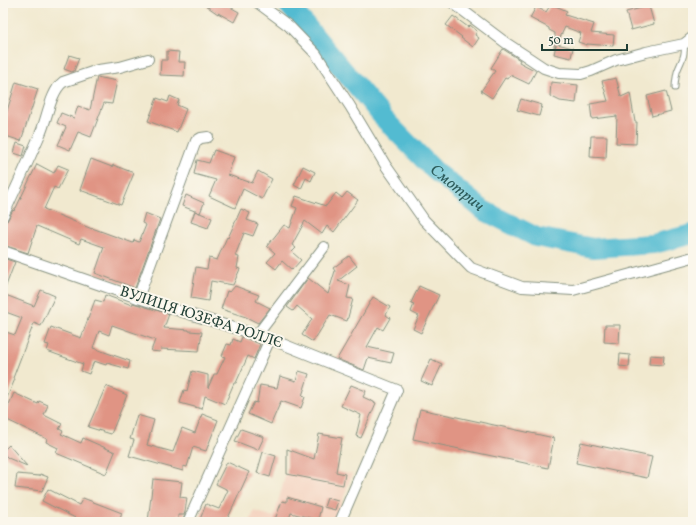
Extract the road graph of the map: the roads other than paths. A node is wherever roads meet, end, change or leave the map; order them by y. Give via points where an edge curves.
1 (258, 3) edge
2 (453, 3) edge
3 (693, 37) edge
4 (684, 44) junction
5 (148, 59) dead end
6 (675, 88) dead end
7 (208, 138) dead end
8 (3, 216) edge
9 (324, 247) dead end
10 (3, 251) edge
11 (693, 257) edge
12 (138, 298) junction
13 (257, 335) junction
14 (270, 338) junction
15 (188, 522) edge
16 (340, 522) edge

1 - 11 street via 289,26 316,54 386,166 424,220 471,268 522,287 573,290
2 - 4 street via 506,43 544,68 559,73 581,74 616,60
3 - 4 street
4 - 6 lane via 684,58 677,71
5 - 8 street via 98,70 60,85
7 - 12 street via 196,141
9 - 13 street
10 - 12 street, ВУЛИЦЯ ЮЗЕФА РОЛЛЄ
12 - 13 street, ВУЛИЦЯ ЮЗЕФА РОЛЛЄ
13 - 14 street, ВУЛИЦЯ ЮЗЕФА РОЛЛЄ
14 - 15 street
14 - 16 street, ВУЛИЦЯ ЮЗЕФА РОЛЛЄ via 397,390

